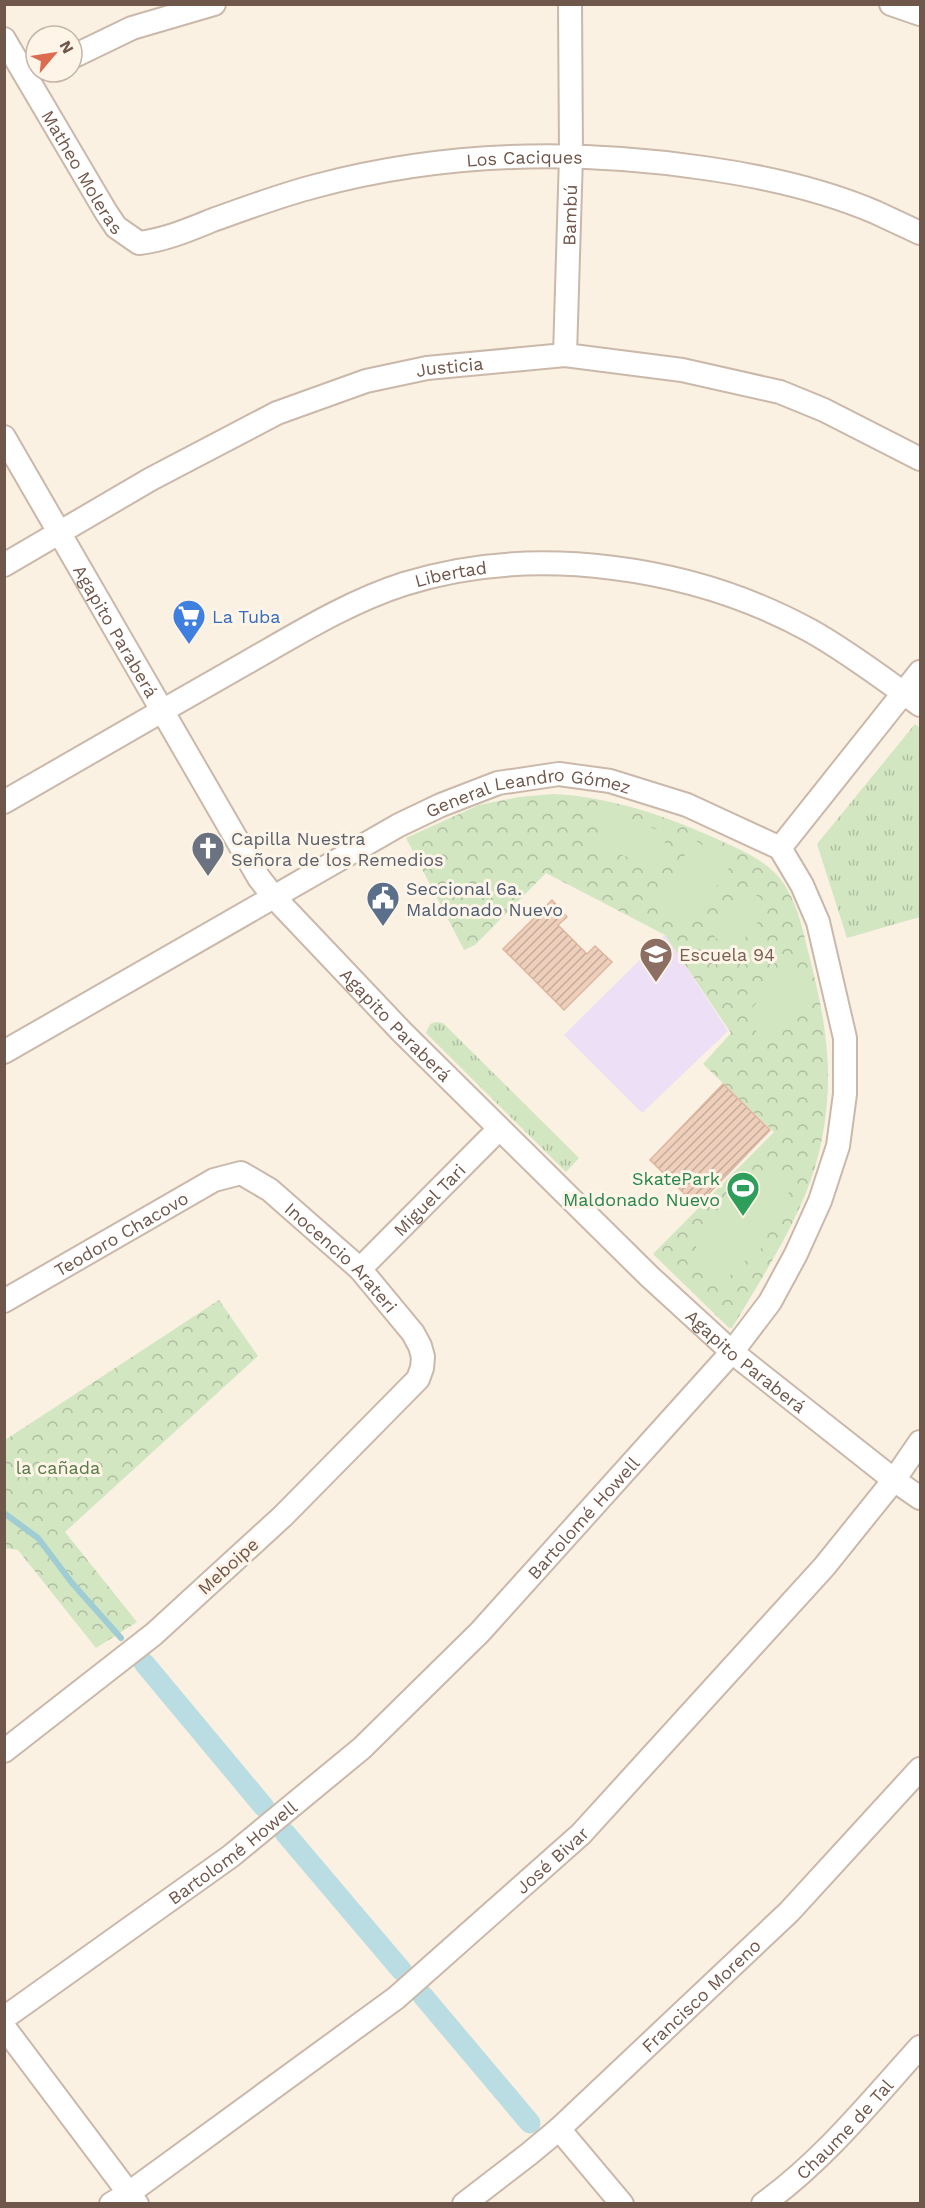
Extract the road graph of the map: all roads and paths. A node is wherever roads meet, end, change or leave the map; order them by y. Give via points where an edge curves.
1 (214, 4) edge
2 (570, 4) edge
3 (891, 4) edge
4 (921, 14) edge
5 (4, 39) edge
6 (84, 51) edge
7 (24, 63) edge
8 (39, 84) edge
9 (571, 156) junction
10 (921, 233) edge
11 (130, 238) joint
12 (565, 355) junction
13 (5, 439) edge
14 (921, 459) edge
15 (60, 531) junction
16 (4, 565) edge
17 (921, 672) edge
18 (912, 699) edge
19 (163, 710) junction
20 (4, 802) edge
21 (780, 848) junction
22 (273, 896) junction
23 (4, 1052) edge
24 (499, 1129) junction
25 (241, 1173) joint
26 (360, 1269) junction
27 (4, 1300) edge
28 (732, 1352) junction
29 (423, 1357) joint
30 (921, 1442) edge
31 (894, 1480) junction
32 (921, 1498) edge
33 (4, 1751) edge
34 (921, 1769) edge
35 (4, 2018) edge
36 (4, 2027) edge
37 (921, 2047) edge
38 (559, 2128) junction
39 (126, 2200) edge
40 (464, 2204) edge
41 (622, 2204) edge
42 (763, 2204) edge

1 - 6 street via 132,28
2 - 9 street, Bambú
3 - 4 street
5 - 7 street, Matheo Moleras
8 - 11 street, Matheo Moleras via 106,212
9 - 10 street, Los Caciques via 631,159 750,175 873,211
9 - 11 street, Los Caciques via 476,158 389,170 316,186 158,241 139,243
9 - 12 street, Bambú
12 - 14 street, Justicia via 682,370 780,392
12 - 15 street, Justicia via 427,368 326,394 277,414
13 - 15 street, Agapito Paraberá
15 - 16 street, Justicia
15 - 19 street, Agapito Paraberá
17 - 18 street
18 - 19 street, Libertad via 811,631 717,592 617,568 522,564 439,576 373,596
18 - 21 street
19 - 20 street, Libertad
19 - 22 street, Agapito Paraberá
21 - 22 street, General Leandro Gómez via 687,805 610,781 559,774 498,783 441,805
21 - 28 street, Bartolomé Howell via 818,922 845,1038 845,1094 838,1146 820,1202 770,1302
22 - 23 street, General Leandro Gómez
22 - 24 street, Agapito Paraberá
24 - 26 street, Miguel Tari
24 - 28 street, Agapito Paraberá
25 - 26 street, Inocencio Arateri via 270,1190
25 - 27 street, Teodoro Chacovo via 214,1180
26 - 29 street, Inocencio Arateri via 413,1333
28 - 31 street, Agapito Paraberá
28 - 35 street, Bartolomé Howell via 480,1632 362,1748 231,1856
29 - 33 street, Meboipe via 418,1379 283,1516 154,1634
30 - 31 street, José Bivar
31 - 32 street, Agapito Paraberá
31 - 39 street, José Bivar via 824,1567 581,1834 396,1998
34 - 38 street, Francisco Moreno via 789,1912
36 - 39 street
37 - 42 street, Chaume de Tal via 836,2139
38 - 40 street, Francisco Moreno
38 - 41 street

